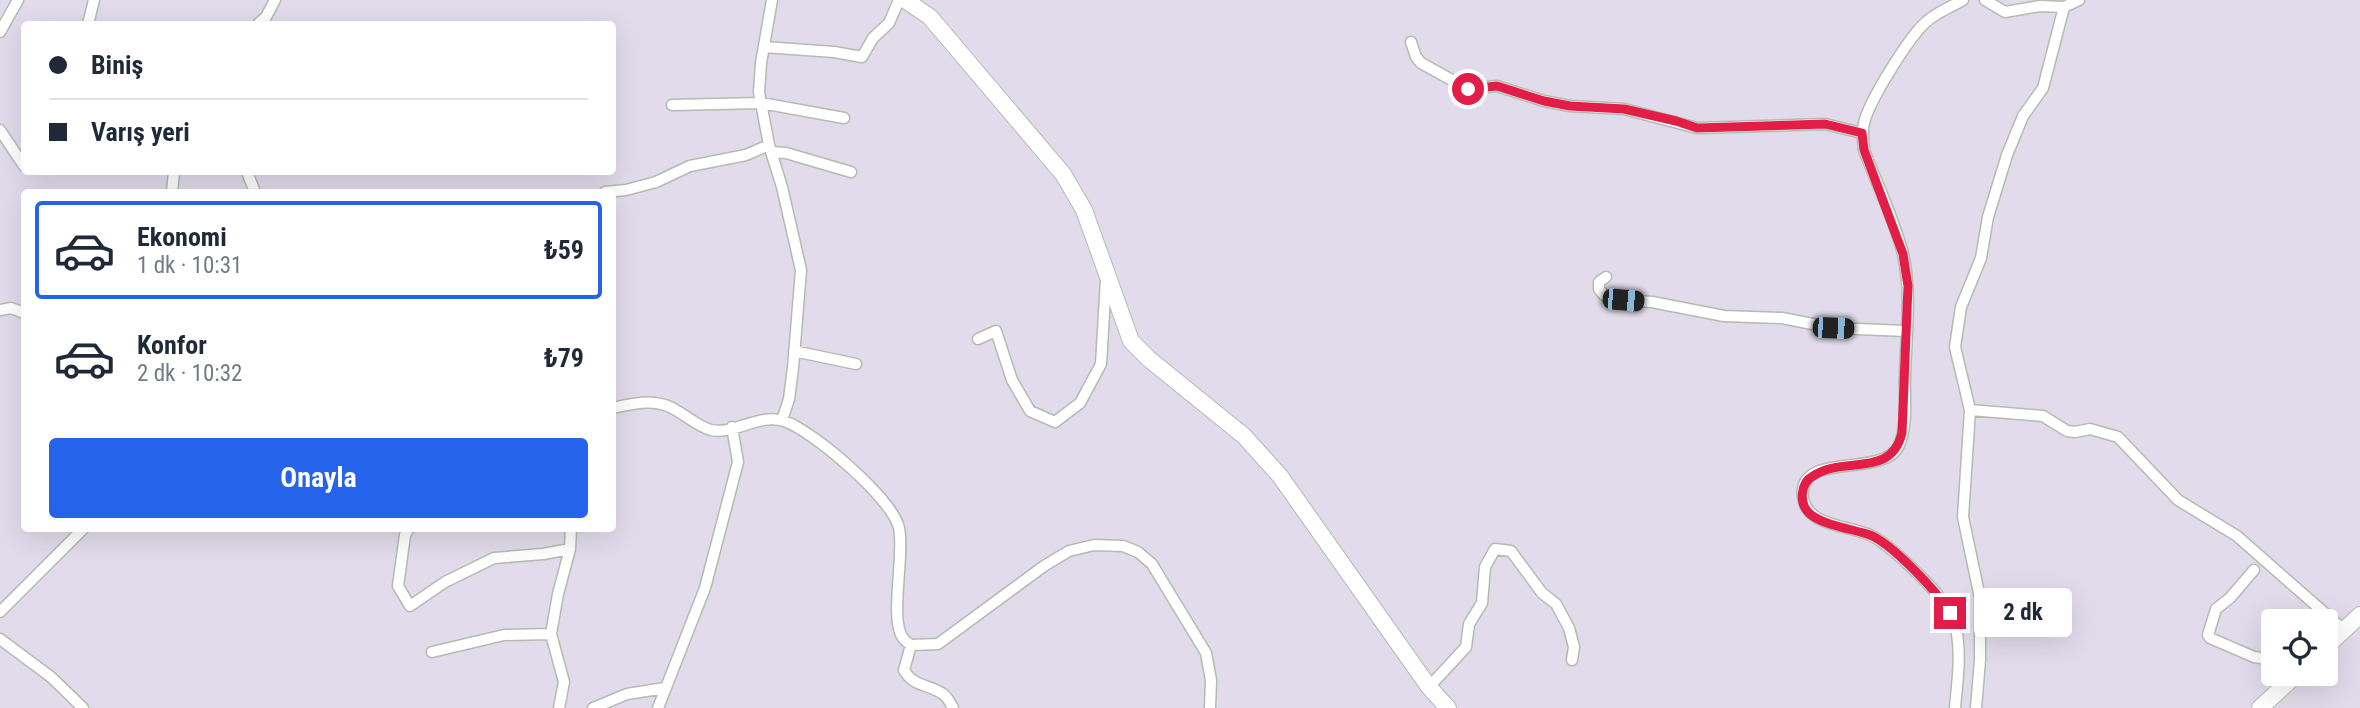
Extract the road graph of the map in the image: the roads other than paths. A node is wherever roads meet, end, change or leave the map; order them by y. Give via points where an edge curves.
1 (18, 0) edge
2 (94, 0) edge
3 (275, 0) edge
4 (772, 0) edge
5 (898, 0) edge
6 (905, 0) edge
7 (1964, 0) edge
8 (1985, 0) edge
9 (2079, 0) edge
10 (2064, 7) junction
11 (89, 21) edge
12 (261, 21) edge
13 (0, 32) edge
14 (1411, 41) dead end
15 (764, 47) junction
16 (761, 103) junction
17 (672, 105) dead end
18 (844, 118) dead end
19 (0, 130) edge
20 (1862, 133) junction
21 (770, 149) junction
22 (21, 162) edge
23 (851, 172) dead end
24 (616, 190) edge
25 (1106, 267) junction
26 (1606, 277) dead end
27 (0, 310) edge
28 (21, 312) edge
29 (1906, 331) junction
30 (978, 339) dead end
31 (794, 351) junction
32 (856, 364) dead end
33 (616, 407) edge
34 (1970, 410) junction
35 (782, 420) junction
36 (732, 428) junction
37 (80, 532) edge
38 (406, 532) edge
39 (571, 532) edge
40 (570, 549) junction
41 (2254, 570) dead end
42 (0, 612) edge
43 (2360, 615) edge
44 (2344, 630) junction
45 (551, 634) junction
46 (2338, 636) edge
47 (0, 639) edge
48 (911, 645) junction
49 (432, 652) dead end
50 (2261, 658) edge
51 (1572, 660) dead end
52 (2284, 686) edge
53 (1429, 687) junction
54 (665, 688) junction
55 (83, 708) edge
56 (559, 708) edge
57 (593, 708) edge
58 (658, 708) edge
59 (953, 708) edge
60 (1210, 708) edge
61 (1448, 708) edge
62 (1955, 708) edge
63 (1976, 708) edge
64 (2260, 708) edge

1 - 13 street
2 - 11 street
3 - 12 street
4 - 15 street
5 - 15 street via 890,23 873,38 862,57
6 - 25 main road via 930,17 1063,174 1084,209
7 - 20 street via 1924,23 1873,103
8 - 10 street via 2005,12
9 - 10 street
10 - 34 street via 2043,88 2023,116 2007,155 1981,258 1961,306 1955,347
14 - 20 street via 1422,63 1468,89 1497,86 1544,101 1624,109 1697,128 1825,124
15 - 16 street
16 - 17 street
16 - 18 street
16 - 21 street
19 - 22 street
20 - 29 street via 1864,150 1903,254 1908,286
21 - 23 street
21 - 24 street via 691,166 646,185
21 - 31 street via 800,270
25 - 30 street via 1101,364 1080,403 1055,422 1030,411 1012,380 996,331
25 - 53 main road via 1132,341 1244,436 1280,476
26 - 29 street via 1599,282 1600,289 1612,299 1833,328
27 - 28 street
29 - 62 street via 1899,446 1888,458 1876,462 1821,470 1808,478 1802,499 1807,512 1817,519 1873,536 1943,600 1957,634
31 - 32 street
31 - 35 street
33 - 36 street via 658,403 712,431
34 - 44 street via 2043,416 2067,431 2090,429 2119,437 2178,500 2237,536
34 - 63 street via 1963,517 1980,598
35 - 36 street via 761,419
35 - 48 street via 801,428 835,455 895,516 900,549 897,625
36 - 54 street via 738,462 705,587
37 - 42 street
38 - 40 street via 398,586 410,606 445,582 495,558
39 - 40 street
40 - 45 street
41 - 50 street via 2216,609 2208,635
43 - 44 main road
44 - 46 main road
45 - 49 street via 504,635
45 - 56 street via 564,682
47 - 55 street
48 - 59 street via 904,670 908,677 943,694
48 - 60 street via 938,644 1069,551 1094,545 1123,546 1152,564 1206,653
51 - 53 street via 1574,647 1556,604 1542,593 1511,551 1495,550 1485,567 1482,603 1469,624 1466,647
52 - 64 main road
53 - 61 main road
54 - 57 street via 627,694
54 - 58 street

